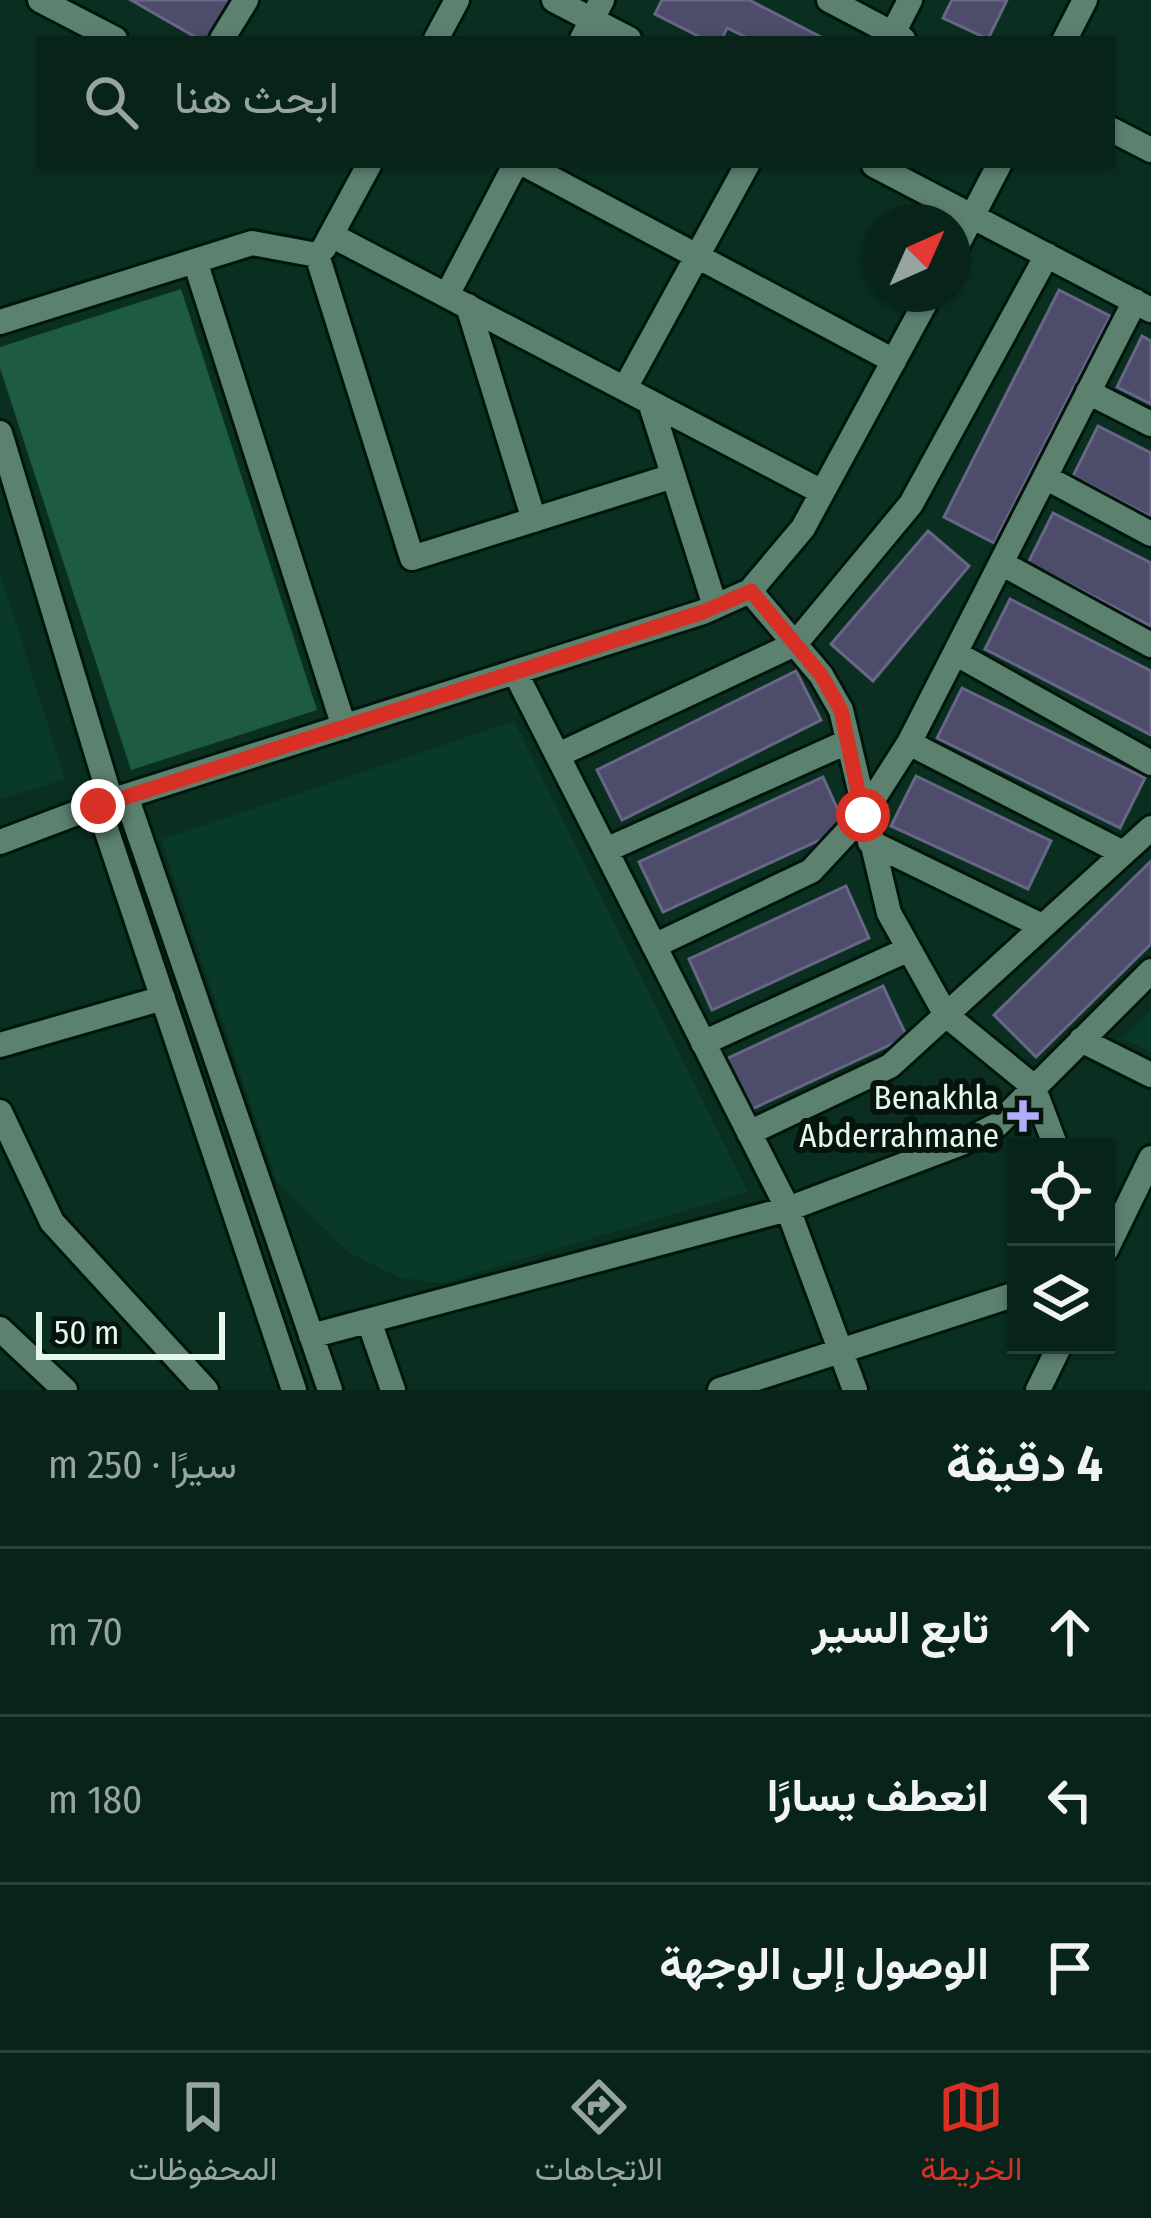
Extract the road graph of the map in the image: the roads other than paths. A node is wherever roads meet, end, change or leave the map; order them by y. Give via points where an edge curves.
1 (40, 0) edge
2 (246, 0) edge
3 (457, 0) edge
4 (554, 0) edge
5 (829, 0) edge
6 (910, 0) edge
7 (1085, 0) edge
8 (592, 20) edge
9 (109, 36) edge
10 (225, 36) edge
11 (438, 36) edge
12 (623, 36) edge
13 (898, 36) edge
14 (1067, 36) edge
15 (1115, 132) edge
16 (1151, 150) edge
17 (367, 168) edge
18 (514, 168) edge
19 (532, 168) edge
20 (745, 168) edge
21 (880, 168) edge
22 (998, 168) edge
23 (973, 216) junction
24 (971, 220) edge
25 (331, 235) junction
26 (1047, 255) junction
27 (697, 256) junction
28 (318, 260) junction
29 (195, 261) junction
30 (458, 301) junction
31 (1143, 306) edge
32 (921, 312) edge
33 (0, 322) edge
34 (894, 361) junction
35 (626, 388) junction
36 (1088, 392) junction
37 (650, 402) junction
38 (1151, 424) edge
39 (0, 433) edge
40 (673, 476) junction
41 (1046, 477) junction
42 (820, 491) junction
43 (534, 520) junction
44 (1151, 534) edge
45 (1001, 563) junction
46 (751, 591) junction
47 (715, 606) junction
48 (795, 644) junction
49 (1151, 644) edge
50 (955, 653) junction
51 (515, 672) junction
52 (344, 727) junction
53 (847, 742) junction
54 (909, 743) junction
55 (558, 755) junction
56 (1151, 764) edge
57 (112, 801) junction
58 (863, 815) junction
59 (1151, 827) edge
60 (0, 842) edge
61 (870, 842) junction
62 (606, 850) junction
63 (1123, 854) junction
64 (1042, 926) junction
65 (654, 946) junction
66 (910, 949) junction
67 (1151, 971) edge
68 (163, 998) junction
69 (946, 1015) junction
70 (1081, 1040) junction
71 (703, 1043) junction
72 (0, 1045) edge
73 (1151, 1076) edge
74 (1034, 1086) junction
75 (0, 1112) edge
76 (749, 1133) junction
77 (1052, 1138) edge
78 (1151, 1158) edge
79 (788, 1209) junction
80 (1108, 1246) edge
81 (1007, 1297) edge
82 (369, 1321) junction
83 (0, 1330) edge
84 (311, 1336) junction
85 (841, 1353) junction
86 (1056, 1354) edge
87 (64, 1390) edge
88 (206, 1390) edge
89 (294, 1390) edge
90 (329, 1390) edge
91 (393, 1390) edge
92 (720, 1390) edge
93 (855, 1390) edge
94 (1038, 1390) edge

1 - 9 street
2 - 10 street
3 - 11 street
4 - 8 street
5 - 13 street
6 - 13 street
7 - 14 street
8 - 12 street
15 - 16 street
17 - 25 street
18 - 30 street
19 - 27 street
20 - 27 street
21 - 23 street
22 - 23 street
23 - 24 street
23 - 26 street
25 - 28 street
25 - 30 street
26 - 31 street
26 - 48 street via 911,504
27 - 34 street
27 - 35 street
28 - 29 street via 252,243
28 - 43 street via 412,558
29 - 33 street
29 - 52 street
30 - 35 street
30 - 43 street
31 - 36 street
32 - 34 street
34 - 42 street
35 - 37 street
36 - 38 street
36 - 41 street
37 - 40 street
37 - 42 street
39 - 57 street
40 - 43 street
40 - 47 street
41 - 44 street
41 - 45 street
42 - 46 street via 803,528
45 - 49 street
45 - 50 street
46 - 47 street
46 - 48 street
47 - 51 street
48 - 53 street via 841,710
48 - 55 street
50 - 54 street
50 - 56 street
51 - 52 street
51 - 55 street
52 - 57 street
53 - 58 street
53 - 62 street
54 - 58 street
54 - 63 street
55 - 62 street
57 - 60 street
57 - 68 street
57 - 84 street
58 - 61 street
58 - 65 street via 811,871
59 - 63 street
61 - 64 street
61 - 66 street via 890,913
62 - 65 street
63 - 64 street
64 - 69 street
65 - 71 street
66 - 69 street
66 - 71 street
67 - 70 street
68 - 72 street
68 - 89 street
69 - 74 street
69 - 76 street via 890,1066
70 - 73 street
70 - 74 street
71 - 76 street
74 - 77 street
74 - 79 street via 997,1125 964,1142
75 - 88 street via 52,1222
76 - 79 street
78 - 80 street
79 - 82 street
79 - 85 street
81 - 85 street
82 - 84 street
82 - 91 street
83 - 87 street
84 - 90 street
85 - 92 street
85 - 93 street
86 - 94 street

